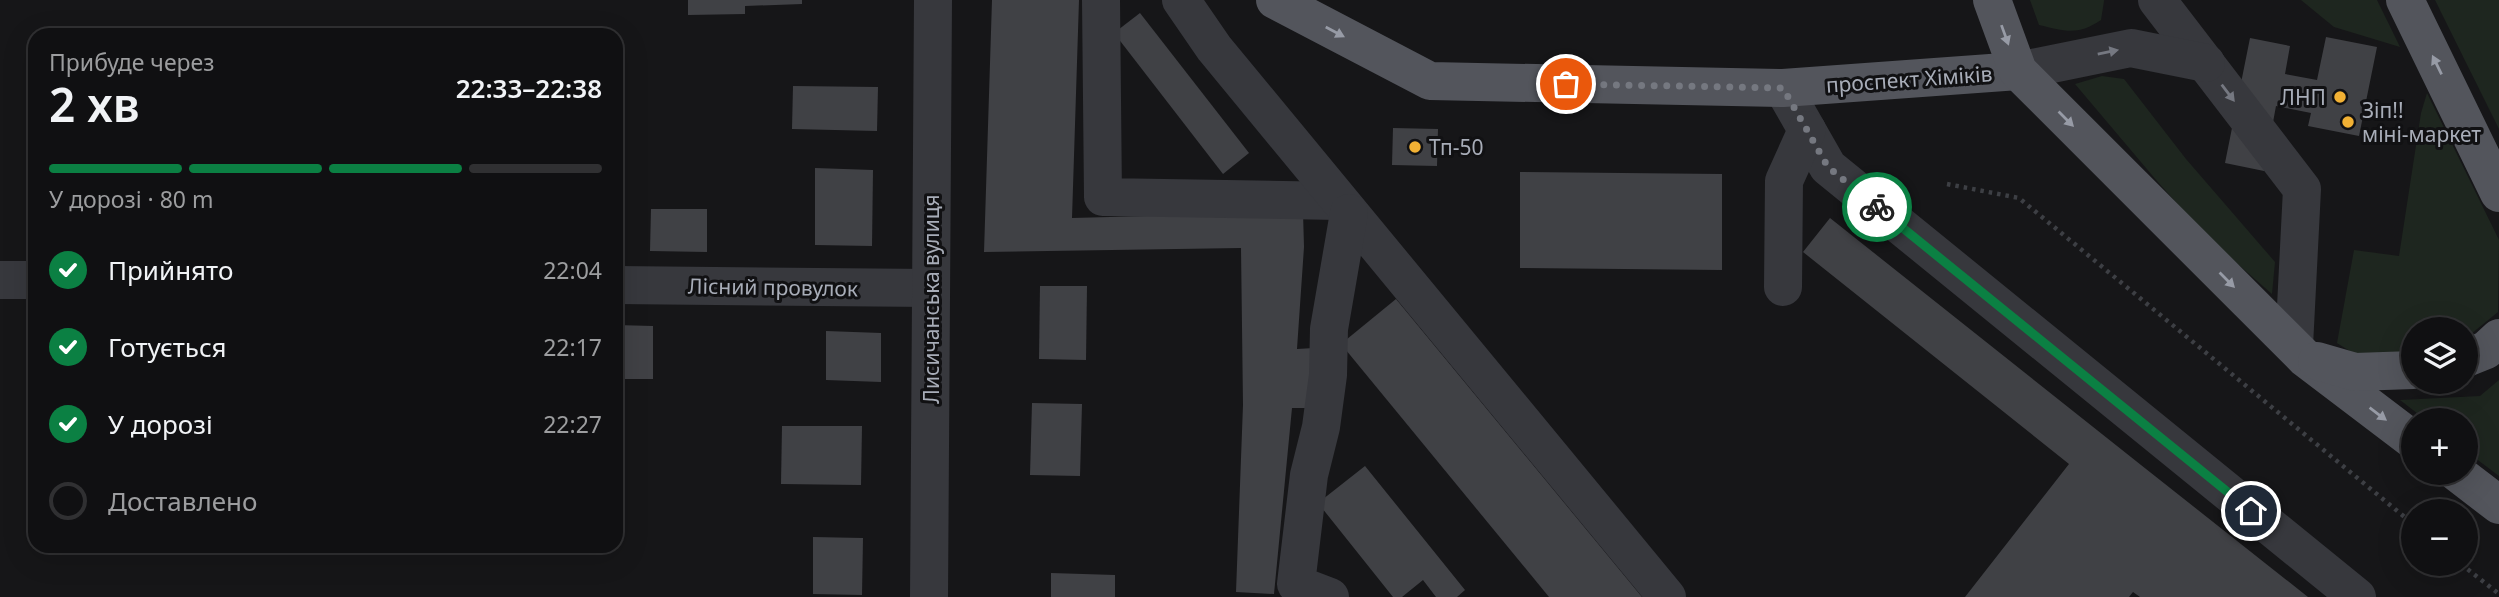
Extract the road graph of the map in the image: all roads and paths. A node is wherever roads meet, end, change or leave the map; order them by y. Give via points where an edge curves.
1 (933, 0) edge
2 (1101, 0) edge
3 (1181, 0) edge
4 (1275, 0) edge
5 (1992, 0) edge
6 (2157, 0) edge
7 (2405, 0) edge
8 (2206, 63) junction
9 (2018, 71) junction
10 (1783, 88) junction
11 (1807, 130) junction
12 (1947, 184) dead end
13 (2499, 193) edge
14 (1344, 207) junction
15 (0, 280) edge
16 (28, 280) edge
17 (623, 285) edge
18 (1783, 287) dead end
19 (931, 288) junction
20 (2499, 338) edge
21 (2299, 352) junction
22 (2478, 353) edge
23 (2401, 370) edge
24 (2401, 431) edge
25 (2473, 485) edge
26 (2499, 505) edge
27 (2401, 514) edge
28 (2476, 576) edge
29 (2499, 594) edge
30 (929, 597) edge
31 (1330, 597) edge
32 (1667, 597) edge
33 (2357, 597) edge

1 - 19 street, Лисичанська вулиця
2 - 14 street via 1103,197
3 - 14 street via 1214,48
4 -> 10 main road, проспект Хіміків via 1430,81
5 -> 9 main road
6 - 8 street
13 -> 7 main road
9 -> 8 street via 2131,47
8 -> 21 street via 2302,189
9 - 10 main road, проспект Хіміків
9 -> 21 main road
10 - 11 street
11 - 18 street via 1784,181
11 - 33 street via 1828,167
12 - 27 path via 2019,198
14 - 31 street via 1328,375 1309,475 1296,584
14 - 32 street
15 - 16 street
17 - 19 street, Лісний провулок
19 - 30 street, Лисичанська вулиця
20 - 22 main road
21 - 23 main road via 2355,372
21 -> 24 main road
25 - 26 main road
28 - 29 path

